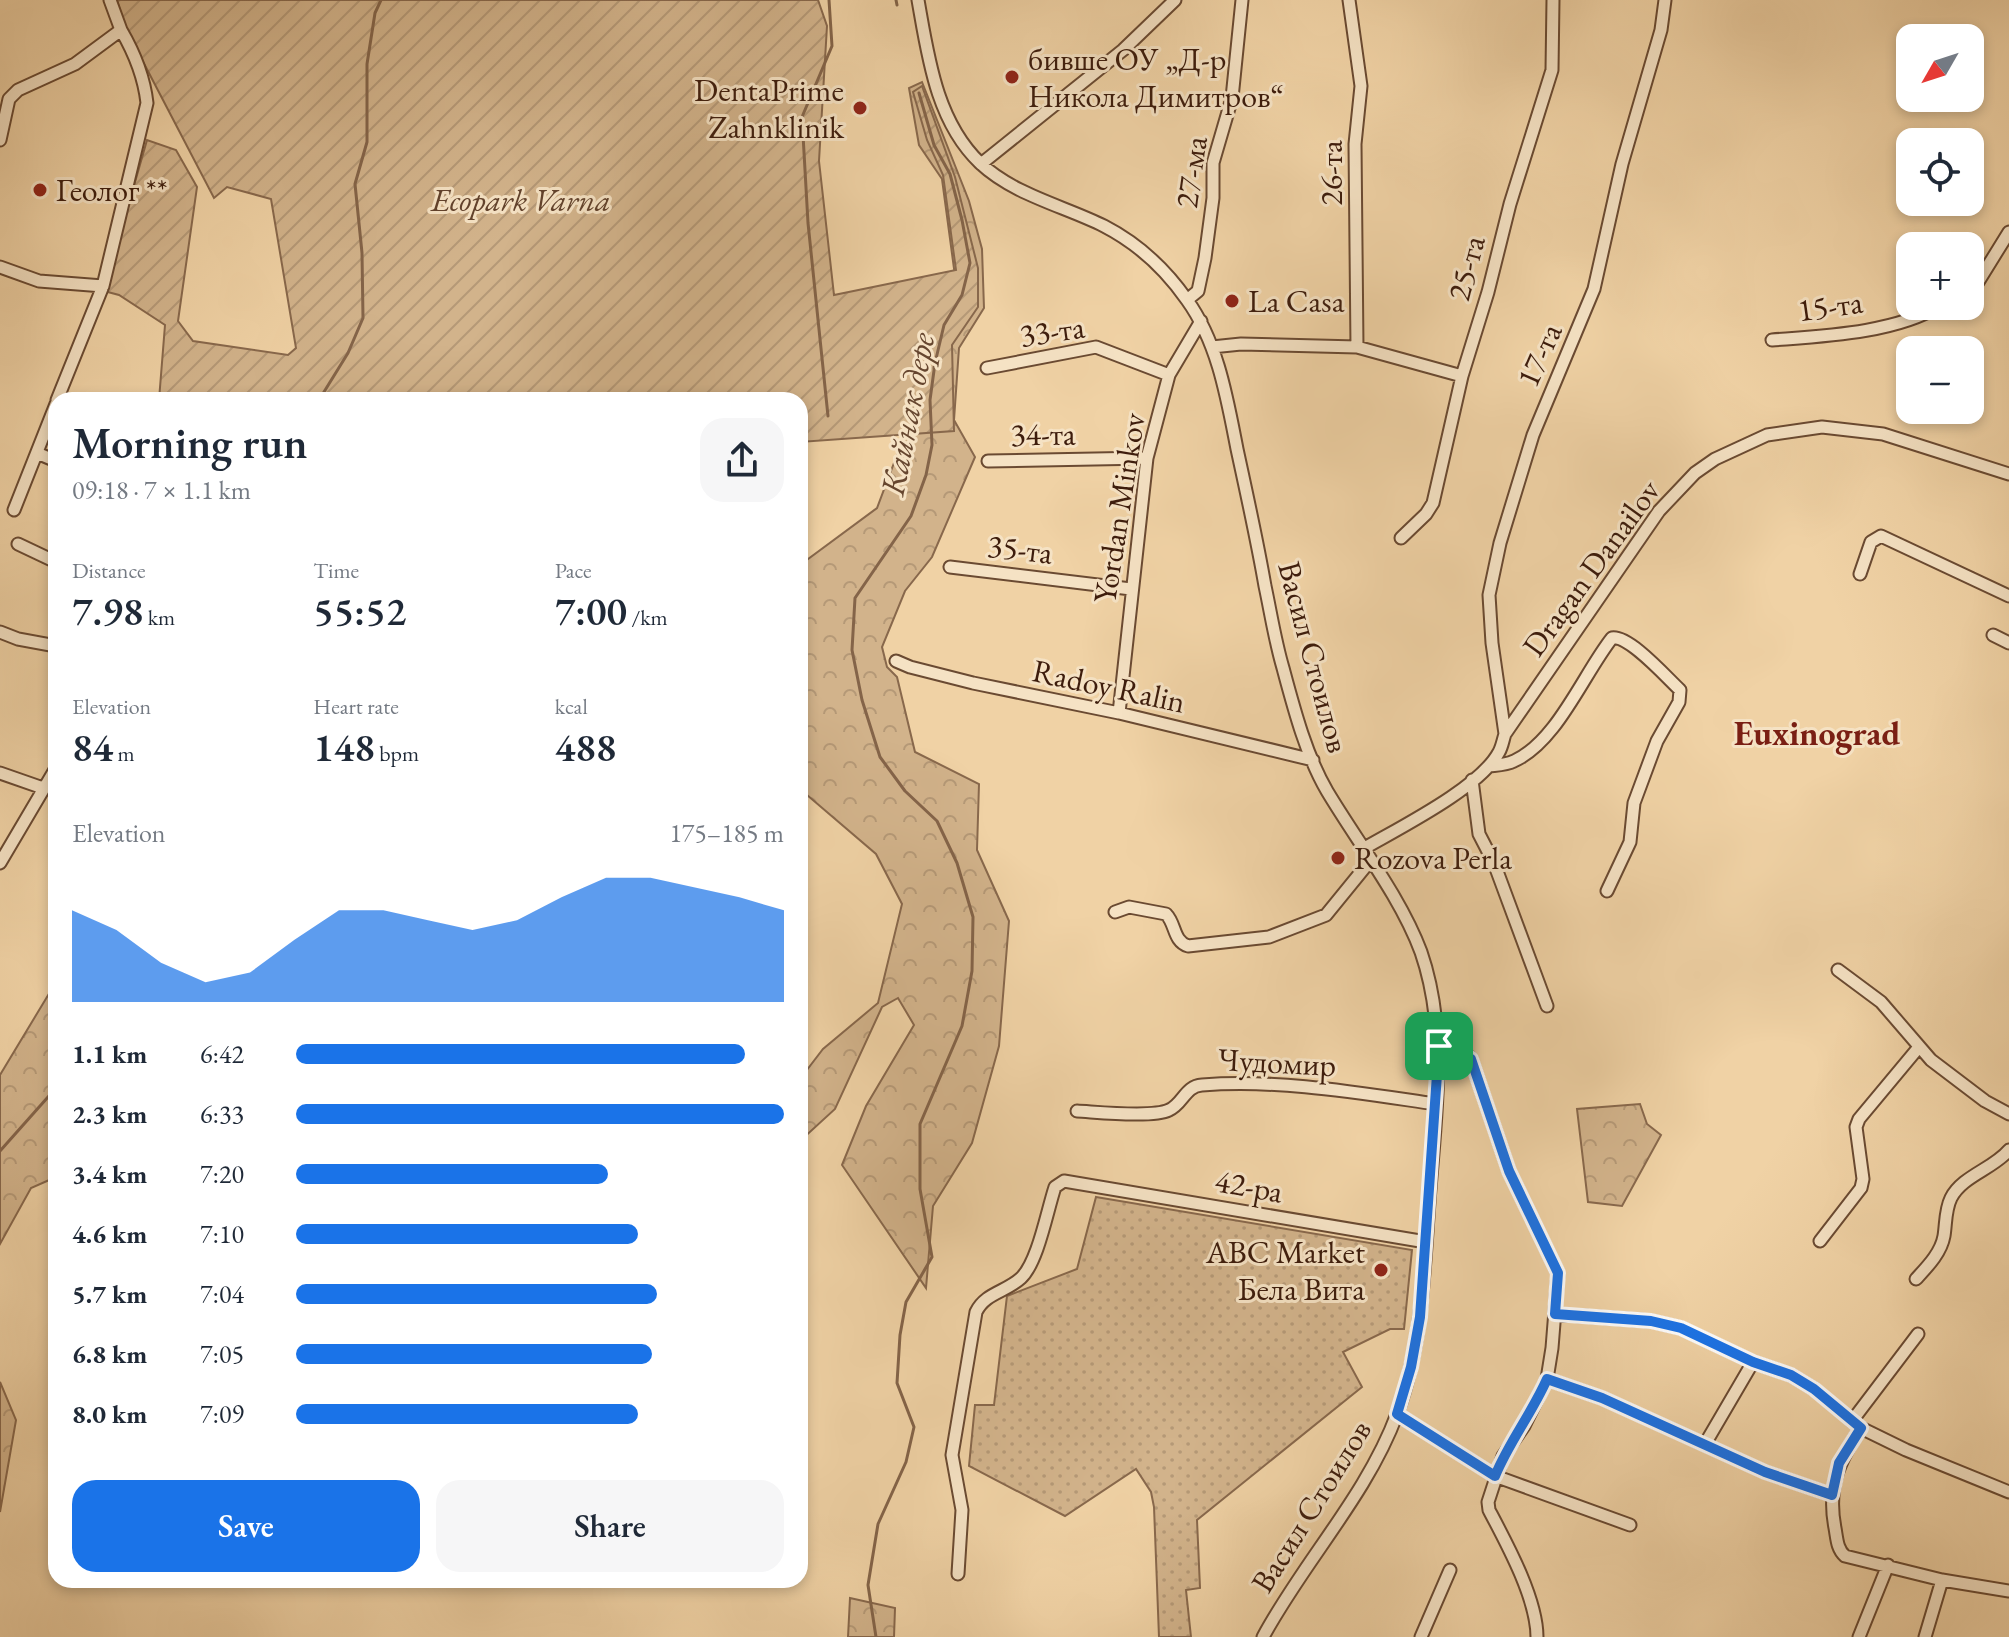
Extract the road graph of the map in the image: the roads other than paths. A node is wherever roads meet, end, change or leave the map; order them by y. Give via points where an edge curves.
1 (110, 0) edge
2 (918, 0) edge
3 (1175, 0) edge
4 (1242, 0) edge
5 (1349, 0) edge
6 (1553, 0) edge
7 (1665, 0) edge
8 (121, 30) junction
9 (0, 140) edge
10 (981, 164) junction
11 (2009, 232) edge
12 (0, 267) edge
13 (1984, 272) edge
14 (103, 286) junction
15 (1187, 300) junction
16 (1904, 320) edge
17 (1201, 321) junction
18 (1772, 340) dead end
19 (1212, 347) junction
20 (1357, 347) junction
21 (987, 368) dead end
22 (1169, 375) junction
23 (1462, 376) junction
24 (61, 392) edge
25 (48, 425) edge
26 (37, 453) junction
27 (48, 458) edge
28 (1147, 458) junction
29 (988, 461) dead end
30 (2009, 474) edge
31 (14, 510) dead end
32 (1401, 538) dead end
33 (18, 544) dead end
34 (48, 558) edge
35 (950, 567) dead end
36 (1860, 574) dead end
37 (1131, 589) junction
38 (2009, 596) edge
39 (0, 632) edge
40 (1993, 635) dead end
41 (2009, 643) edge
42 (48, 645) edge
43 (896, 661) dead end
44 (1119, 713) junction
45 (1505, 734) junction
46 (1313, 760) junction
47 (1489, 766) junction
48 (0, 773) edge
49 (48, 780) edge
50 (1472, 780) junction
51 (43, 788) junction
52 (1363, 849) junction
53 (1370, 861) junction
54 (0, 863) edge
55 (1607, 891) dead end
56 (1115, 912) dead end
57 (1838, 970) dead end
58 (1547, 1006) dead end
59 (1439, 1046) junction
60 (1919, 1047) junction
61 (1436, 1104) junction
62 (1077, 1111) dead end
63 (2009, 1114) edge
64 (2009, 1150) edge
65 (1820, 1241) dead end
66 (1426, 1242) junction
67 (1916, 1279) dead end
68 (1555, 1314) junction
69 (1918, 1334) dead end
70 (1753, 1362) junction
71 (1547, 1379) junction
72 (1397, 1414) junction
73 (1856, 1424) junction
74 (1705, 1444) junction
75 (1495, 1476) junction
76 (2009, 1492) edge
77 (1832, 1495) junction
78 (1630, 1525) dead end
79 (1888, 1565) junction
80 (1450, 1570) dead end
81 (958, 1574) dead end
82 (1942, 1580) junction
83 (2009, 1591) edge
84 (1263, 1637) edge
85 (1421, 1637) edge
86 (1537, 1637) edge
87 (1859, 1637) edge
88 (1925, 1637) edge

1 - 8 street
2 - 10 street, Васил Стоилов via 941,103
3 - 10 street via 1123,50
4 - 15 street, 27-ма via 1232,98 1213,163 1205,258 1198,291
5 - 20 street, 26-та via 1361,86 1355,144
6 - 23 street, 25-та via 1552,70
7 - 45 street, 17-та via 1594,289 1533,435 1500,543 1489,595
8 - 9 street via 75,64 18,90 9,99
8 - 14 street via 135,54 147,103
10 - 15 street, Васил Стоилов via 1014,187 1135,245
11 - 13 street
12 - 14 street via 39,281
14 - 24 street
15 - 17 street, Васил Стоилов
16 - 18 street, 15-та via 1843,335
17 - 19 street, Васил Стоилов
17 - 22 street, Yordan Minkov
19 - 20 street
19 - 46 street, Васил Стоилов via 1274,634
20 - 23 street
21 - 22 street, 33-та via 1096,347
22 - 28 street, Yordan Minkov
23 - 32 street, 25-та via 1433,503
25 - 26 street
26 - 27 street
26 - 31 street
28 - 29 street, 34-та
28 - 37 street, Yordan Minkov
30 - 45 street, Dragan Danailov via 1883,434 1822,427 1767,435 1715,459 1659,511
33 - 34 street
35 - 37 street, 35-та
36 - 38 street via 1871,542 1881,536
37 - 44 street, Yordan Minkov
39 - 42 street
40 - 41 street
43 - 44 street, Radoy Ralin
44 - 46 street, Radoy Ralin
45 - 47 street, Dragan Danailov
46 - 52 street, Васил Стоилов
47 - 50 street, Dragan Danailov
47 - 55 street via 1512,763 1532,749 1564,714 1612,638 1631,645 1680,690 1634,803 1630,842
48 - 51 street
49 - 51 street
50 - 52 street, Dragan Danailov
50 - 58 street via 1479,834
51 - 54 street
52 - 53 street, Васил Стоилов
53 - 56 street via 1326,915 1269,937 1188,946 1166,914 1129,907
53 - 59 street, Васил Стоилов via 1420,950 1434,1000
57 - 60 street via 1881,1002
59 - 61 street, Васил Стоилов
59 - 68 street via 1456,1048 1471,1059 1509,1171 1558,1273
60 - 63 street
60 - 65 street via 1859,1119 1861,1188
61 - 62 street, Чудомир via 1310,1087 1237,1084 1197,1085 1175,1106 1155,1114
61 - 66 street, Васил Стоилов
64 - 67 street via 1959,1186 1947,1211 1941,1246
66 - 72 street, Васил Стоилов via 1417,1336
66 - 81 street, 42-ра via 1064,1181 1055,1187 1023,1276 980,1302 976,1312 952,1455 962,1510
68 - 70 street via 1666,1323
68 - 71 street
69 - 73 street
70 - 73 street via 1791,1375
70 - 74 street
71 - 74 street
71 - 75 street
72 - 75 street
72 - 84 street, Васил Стоилов via 1375,1463
73 - 76 street
73 - 77 street
74 - 77 street
75 - 78 street
75 - 86 street via 1489,1510 1516,1562
77 - 79 street via 1839,1551
79 - 82 street
79 - 87 street
80 - 85 street
82 - 83 street
82 - 88 street

